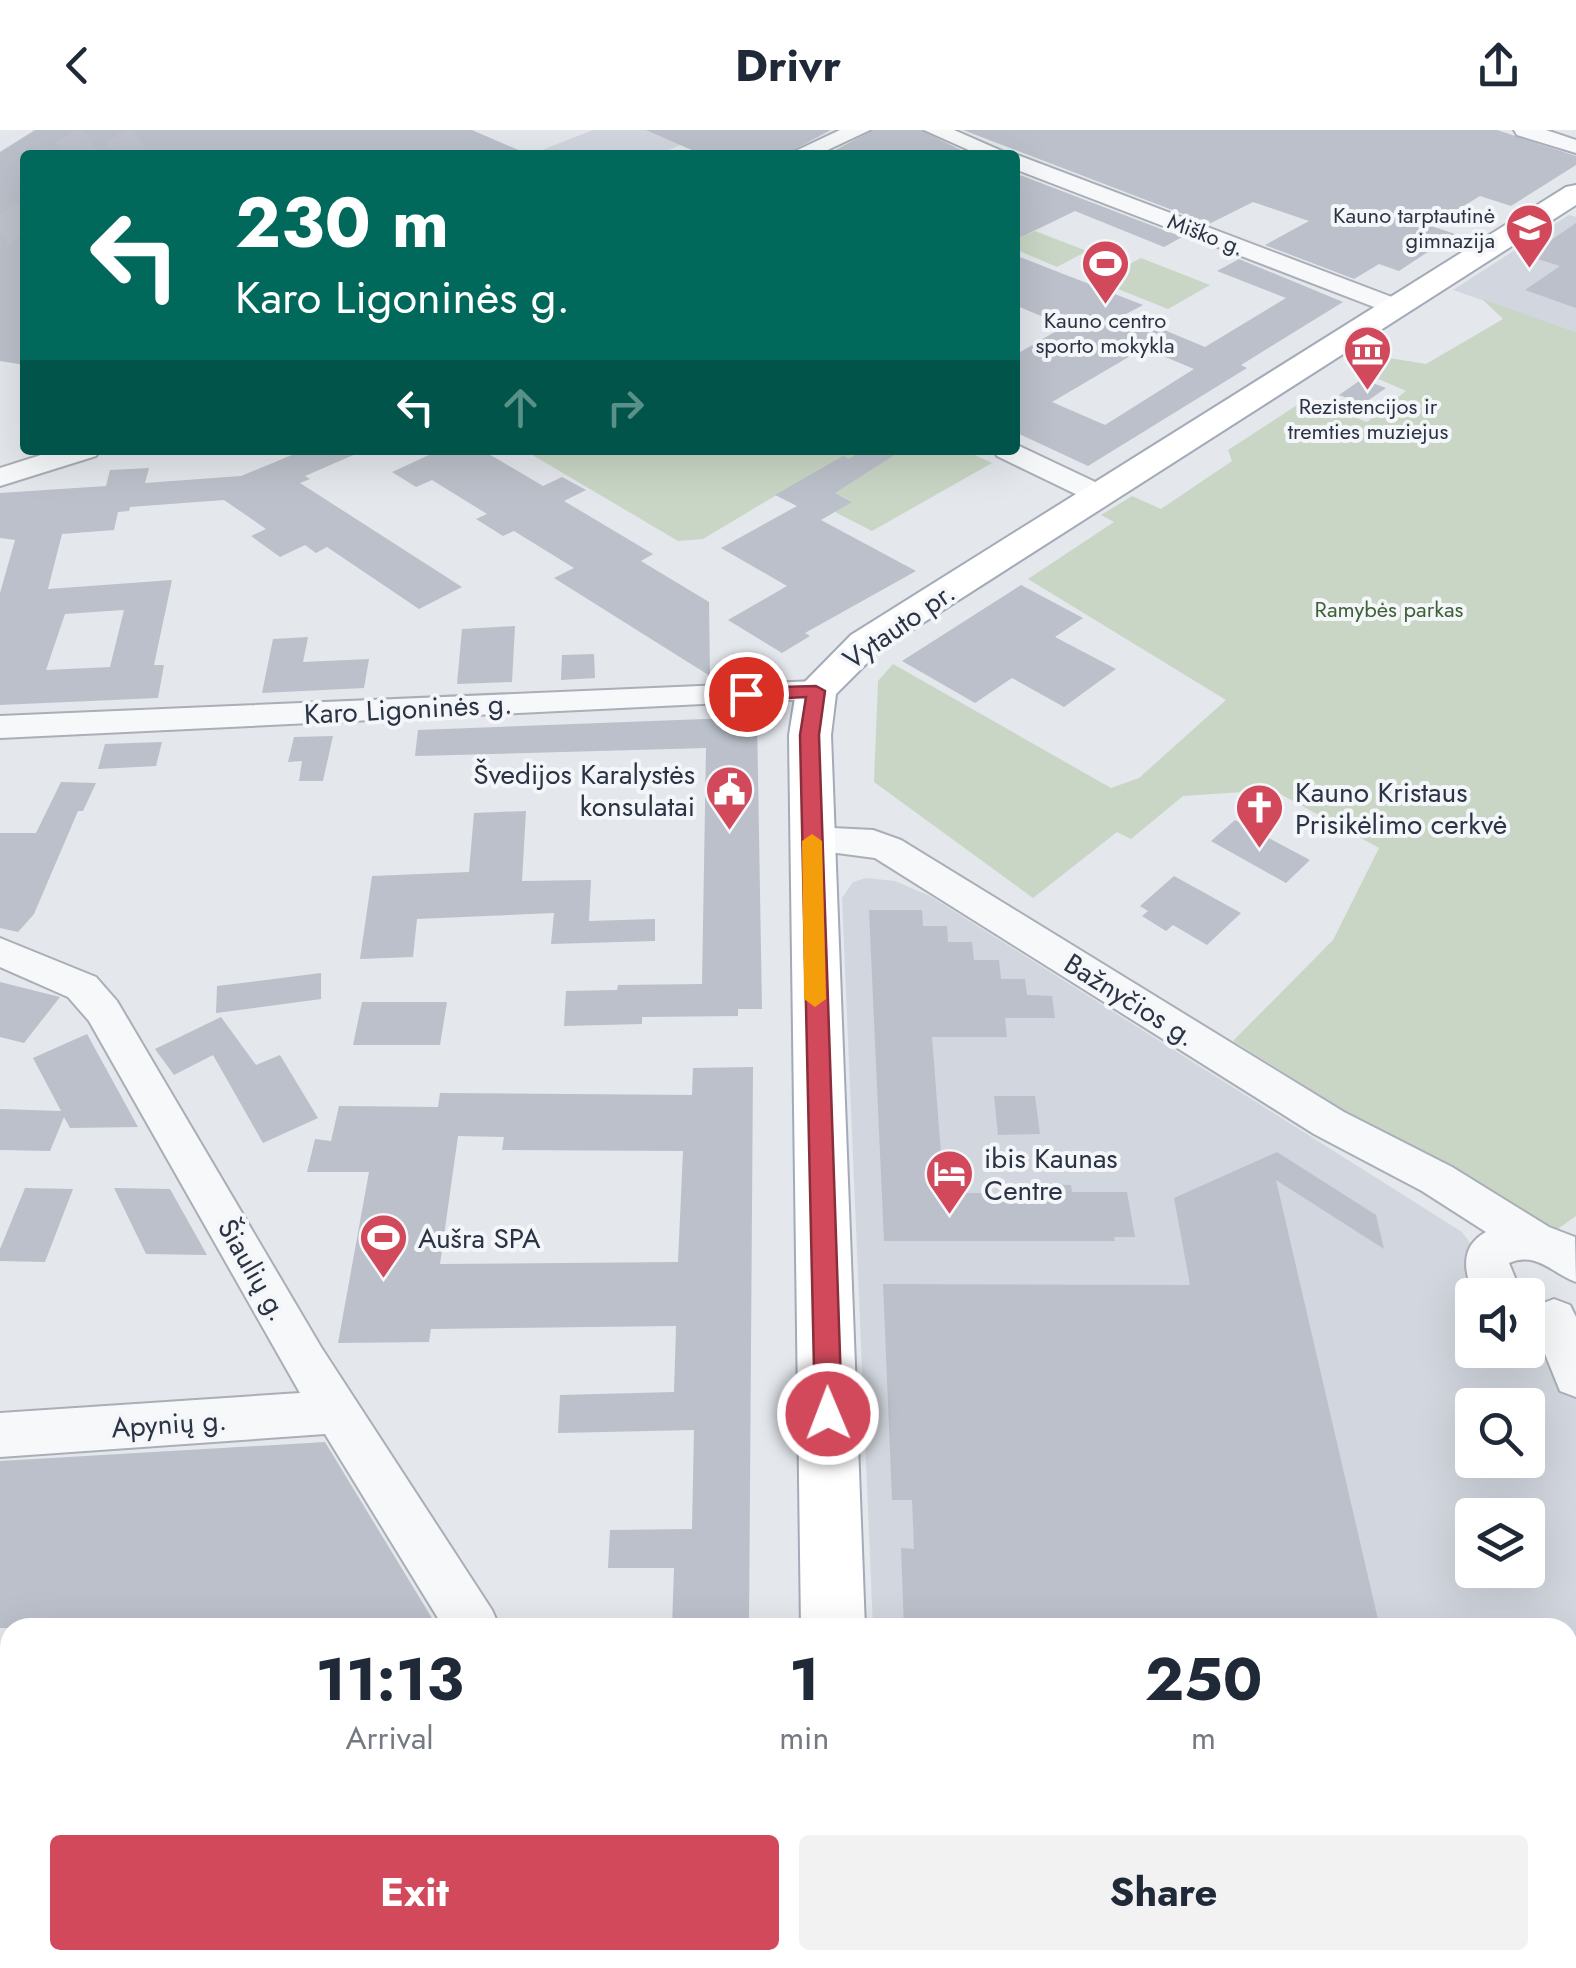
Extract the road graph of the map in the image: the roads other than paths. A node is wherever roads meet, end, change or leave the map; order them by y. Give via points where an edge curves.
1 (859, 130) edge
2 (935, 130) edge
3 (1524, 130) edge
4 (1576, 147) edge
5 (810, 150) edge
6 (987, 150) edge
7 (1020, 163) edge
8 (1569, 205) edge
9 (1396, 307) junction
10 (70, 455) edge
11 (1017, 455) edge
12 (0, 477) edge
13 (1100, 495) junction
14 (816, 691) junction
15 (0, 727) edge
16 (812, 852) junction
17 (0, 952) edge
18 (1549, 1246) edge
19 (1489, 1278) edge
20 (1552, 1315) edge
21 (1576, 1376) edge
22 (338, 1412) junction
23 (0, 1435) edge
24 (468, 1618) edge
25 (832, 1618) edge

1 - 5 street
2 - 6 street
3 - 4 street
7 - 9 street, Miško g.
8 - 9 main road, Vytauto pr.
9 - 13 main road, Vytauto pr.
10 - 12 street
11 - 13 street
13 - 14 main road, Vytauto pr. via 865,643
14 - 15 street, Karo Ligoninės g.
14 - 16 main road
16 - 18 street, Bažnyčios g. via 932,876 1329,1124
16 - 25 main road
17 - 22 street, Šiaulių g. via 82,987 103,1011
18 - 19 street via 1487,1266
20 - 21 street
22 - 23 street, Apynių g.
22 - 24 street, Šiaulių g.

